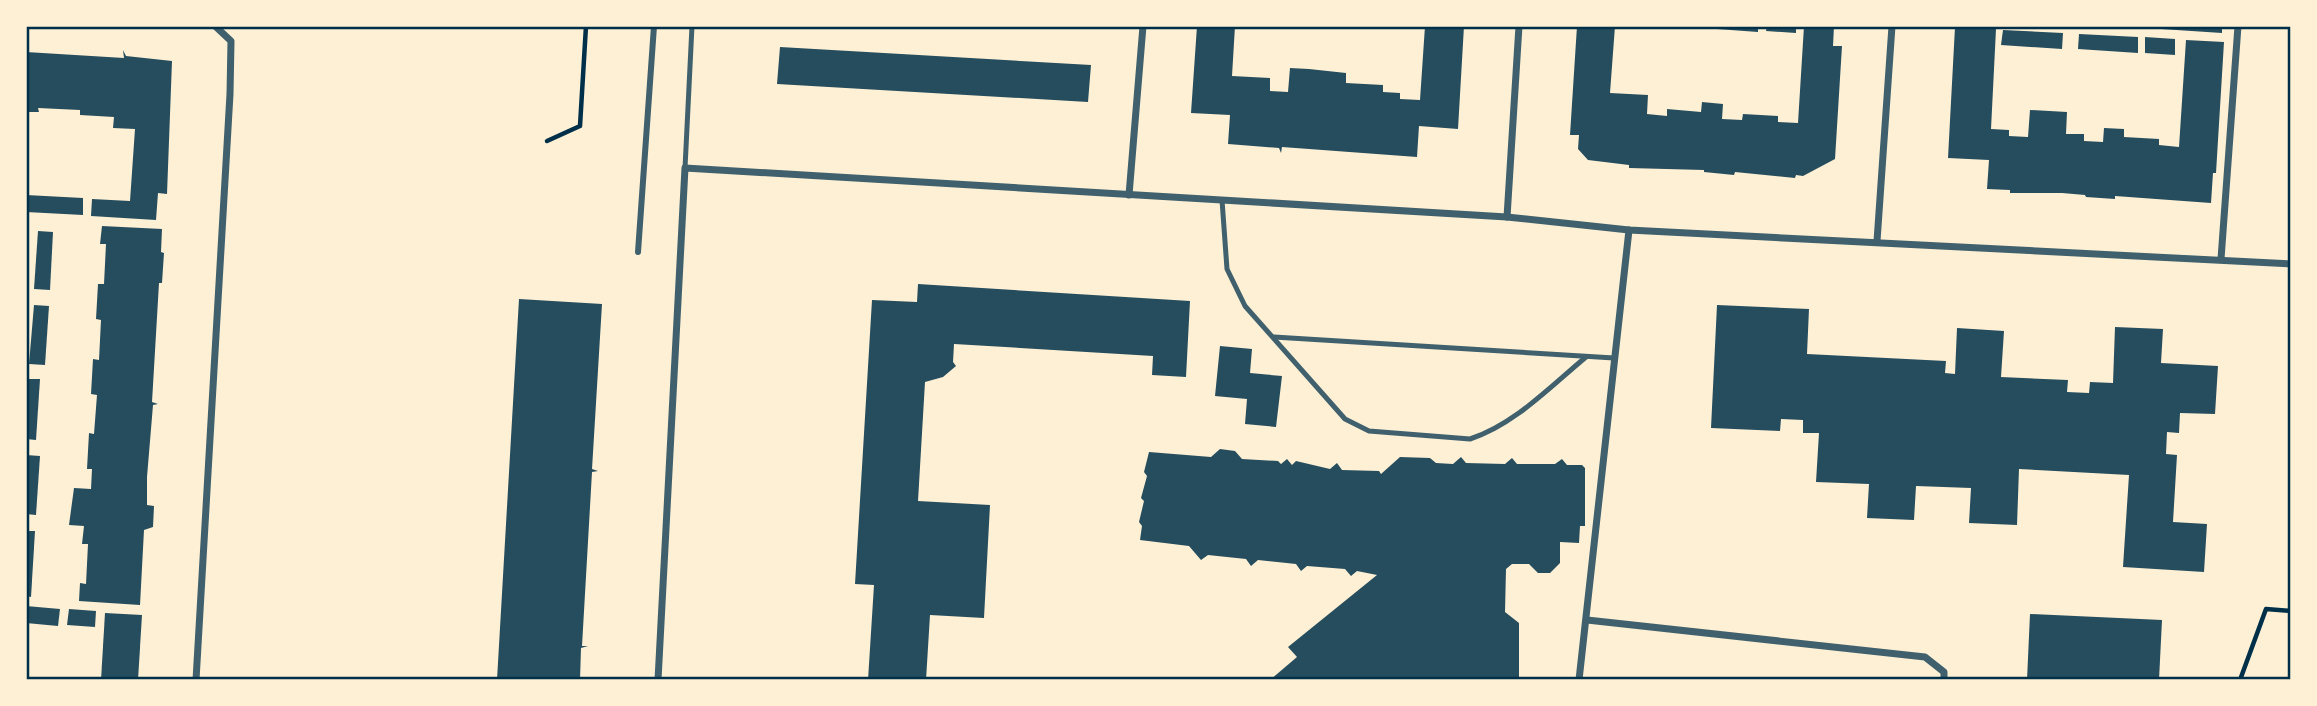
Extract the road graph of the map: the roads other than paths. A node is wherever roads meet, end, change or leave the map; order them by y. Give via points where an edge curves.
1 (215, 26) edge
2 (654, 26) edge
3 (692, 26) edge
4 (1143, 26) edge
5 (1519, 26) edge
6 (1892, 26) edge
7 (2238, 26) edge
8 (685, 168) junction
9 (1129, 195) junction
10 (1222, 201) junction
11 (1507, 217) junction
12 (1629, 230) junction
13 (1877, 241) junction
14 (638, 252) dead end
15 (2221, 259) junction
16 (2291, 264) edge
17 (1274, 337) junction
18 (1586, 357) junction
19 (1614, 358) junction
20 (1587, 620) junction
21 (195, 680) edge
22 (658, 680) edge
23 (1579, 680) edge
24 (1944, 680) edge

1 - 21 street via 231,41 230,94
2 - 14 street
3 - 8 lane
4 - 9 street
5 - 11 street
6 - 13 street
7 - 15 street
8 - 9 street
8 - 22 street
9 - 10 street
10 - 11 street
10 - 17 lane via 1227,269 1245,306
11 - 12 street
12 - 13 street
12 - 19 street
13 - 15 street
15 - 16 street
17 - 18 lane
17 - 18 lane via 1354,425 1369,431 1470,439 1531,404
18 - 19 lane
19 - 20 street
20 - 23 street
20 - 24 street via 1925,657 1944,672

